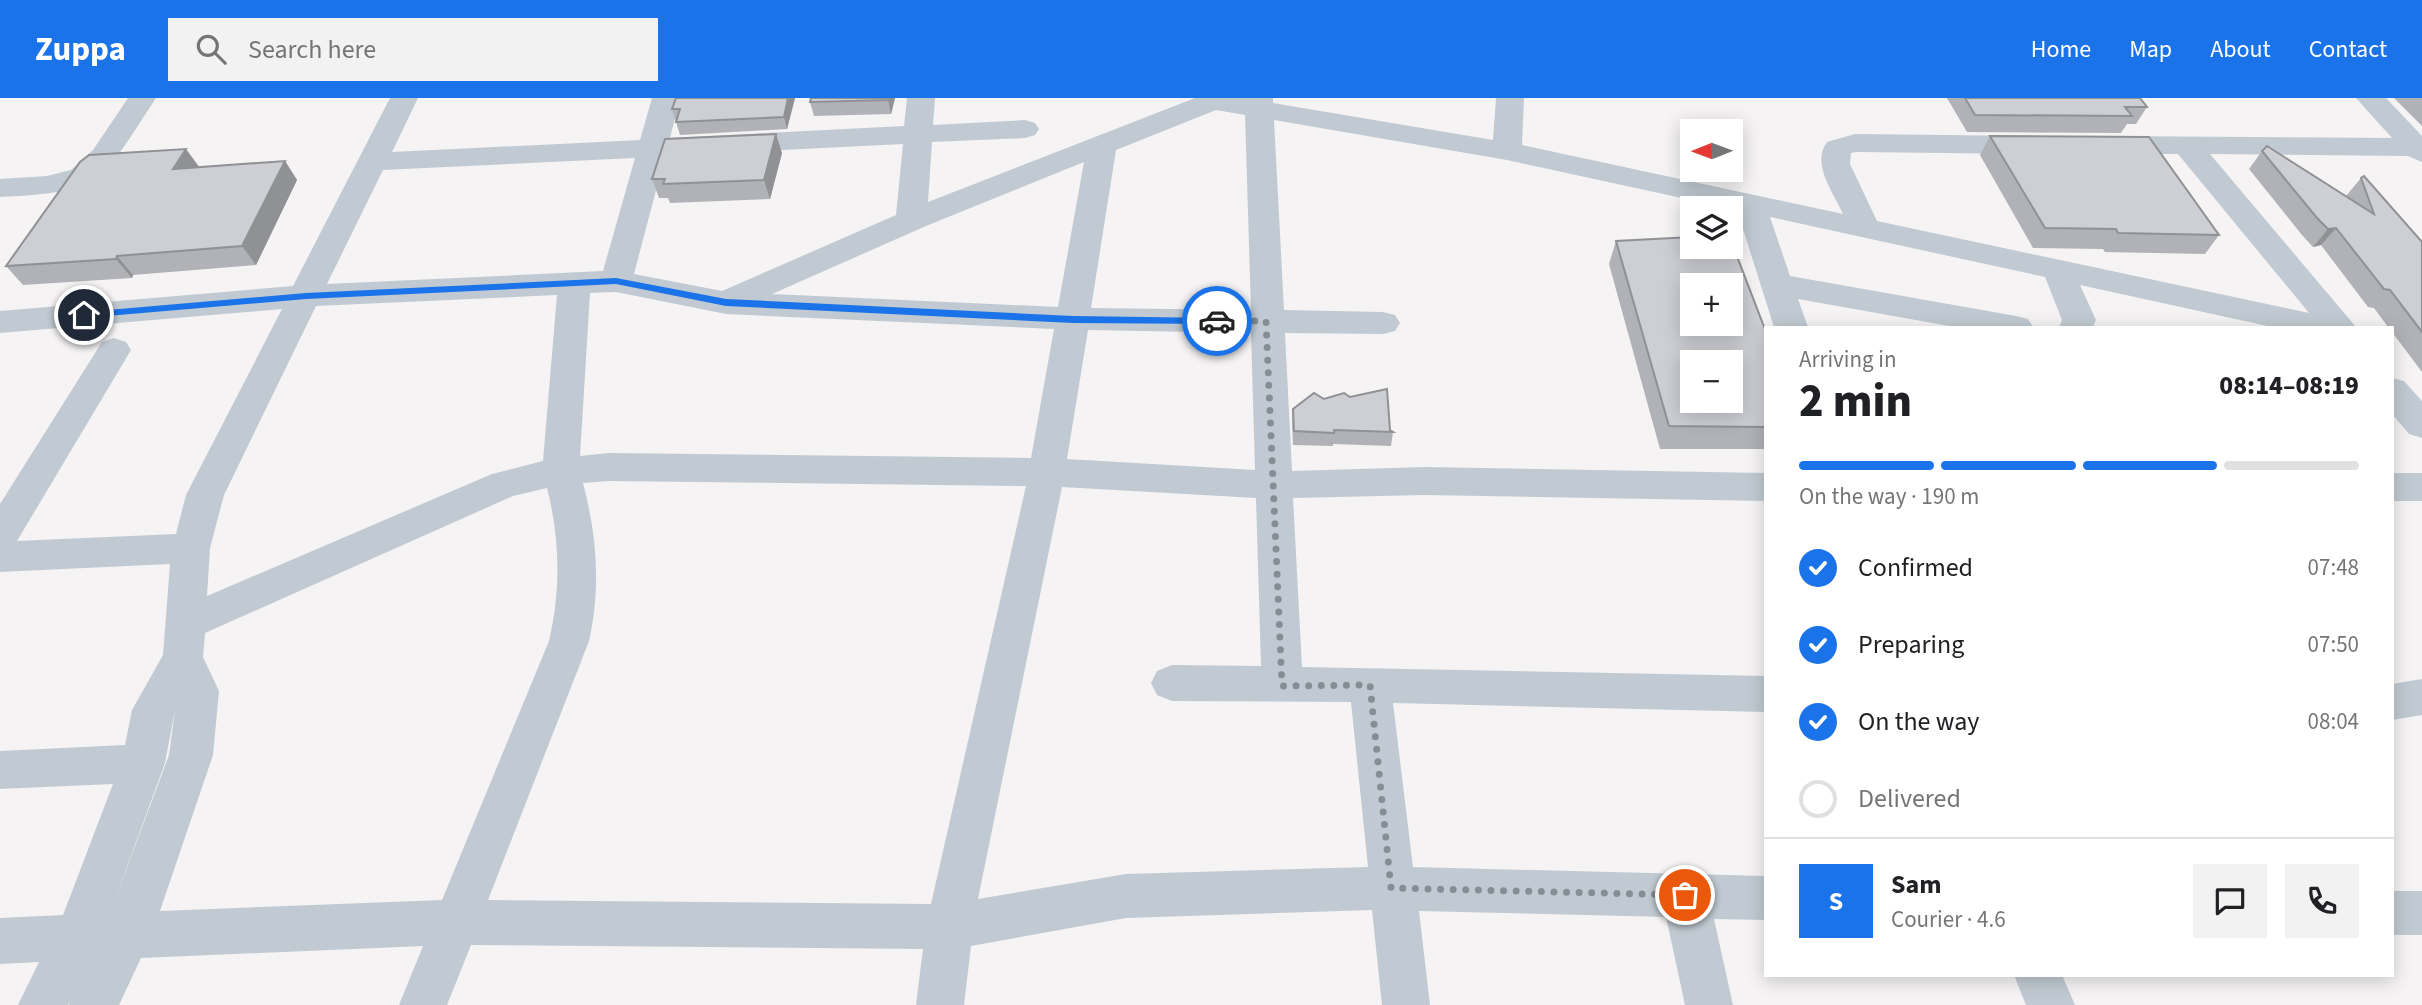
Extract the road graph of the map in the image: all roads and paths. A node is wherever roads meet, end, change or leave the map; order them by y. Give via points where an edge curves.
1 (142, 98) edge
2 (404, 98) edge
3 (666, 98) edge
4 (921, 98) edge
5 (1510, 98) edge
6 (2370, 98) edge
7 (1212, 100) edge
8 (1258, 103) edge
9 (1025, 129) dead end
10 (918, 135) junction
11 (1102, 145) junction
12 (2187, 146) junction
13 (653, 148) junction
14 (2420, 149) edge
15 (1507, 152) junction
16 (373, 162) junction
17 (0, 188) edge
18 (1750, 204) junction
19 (911, 221) junction
20 (1864, 226) junction
21 (2057, 269) junction
22 (616, 281) junction
23 (574, 283) junction
24 (1777, 284) junction
25 (306, 296) junction
26 (726, 303) junction
27 (1073, 319) junction
28 (1266, 321) junction
29 (0, 322) edge
30 (1382, 323) dead end
31 (1791, 326) edge
32 (2010, 326) edge
33 (2076, 326) edge
34 (2318, 326) edge
35 (2338, 326) edge
36 (114, 350) dead end
37 (2394, 392) edge
38 (2422, 425) edge
39 (561, 471) junction
40 (1047, 472) junction
41 (1274, 485) junction
42 (1764, 487) edge
43 (2394, 487) edge
44 (2422, 487) edge
45 (0, 536) edge
46 (191, 548) junction
47 (0, 557) edge
48 (185, 640) junction
49 (1172, 683) dead end
50 (1370, 685) junction
51 (1282, 686) junction
52 (1764, 695) edge
53 (2422, 697) edge
54 (2394, 702) edge
55 (142, 763) junction
56 (0, 770) edge
57 (1391, 888) junction
58 (1685, 895) junction
59 (1764, 898) edge
60 (2394, 913) edge
61 (2422, 913) edge
62 (454, 922) junction
63 (949, 927) junction
64 (128, 935) junction
65 (78, 937) junction
66 (0, 941) edge
67 (2039, 977) edge
68 (42, 1005) edge
69 (93, 1005) edge
70 (423, 1005) edge
71 (940, 1005) edge
72 (1406, 1005) edge
73 (1709, 1005) edge
74 (2051, 1005) edge

1 - 17 street via 92,170 57,184
2 - 16 street
3 - 13 street
4 - 10 street
5 - 15 street
6 - 14 street
7 - 8 street
7 - 11 street
8 - 15 street
8 - 28 street
9 - 10 street
10 - 13 street
10 - 19 street
11 - 19 street
11 - 27 street
12 - 14 street
12 - 20 street via 1855,143 1837,148 1835,164
12 - 35 street
13 - 16 street
13 - 22 street
15 - 18 street
16 - 25 street
18 - 20 street
18 - 24 street
19 - 26 street
20 - 21 street
21 - 33 street via 2079,320
21 - 34 street
22 - 23 street
22 - 26 street
23 - 25 street
23 - 39 street
24 - 31 street
24 - 32 street
25 - 29 street
25 - 46 street via 205,495
26 - 27 street
27 - 28 street
27 - 40 street
28 - 30 street
28 - 41 street
36 - 45 street
37 - 38 street
39 - 40 street via 609,467
39 - 48 street via 505,484
39 - 62 street via 577,550 577,607 569,641
40 - 41 street
40 - 63 street
41 - 42 street via 1425,481
41 - 51 street
43 - 44 street
46 - 47 street
46 - 48 street
48 - 55 street via 153,710
48 - 64 street via 198,691 191,755
49 - 51 street
50 - 51 street
50 - 52 street
50 - 57 street
53 - 54 street
55 - 56 street
55 - 65 street
57 - 58 street
57 - 63 street via 1126,896
57 - 72 street
58 - 59 street
58 - 73 street
60 - 61 street
62 - 63 street
62 - 64 street
62 - 70 street
63 - 71 street
64 - 65 street
64 - 69 street
65 - 66 street
65 - 68 street
67 - 74 street

